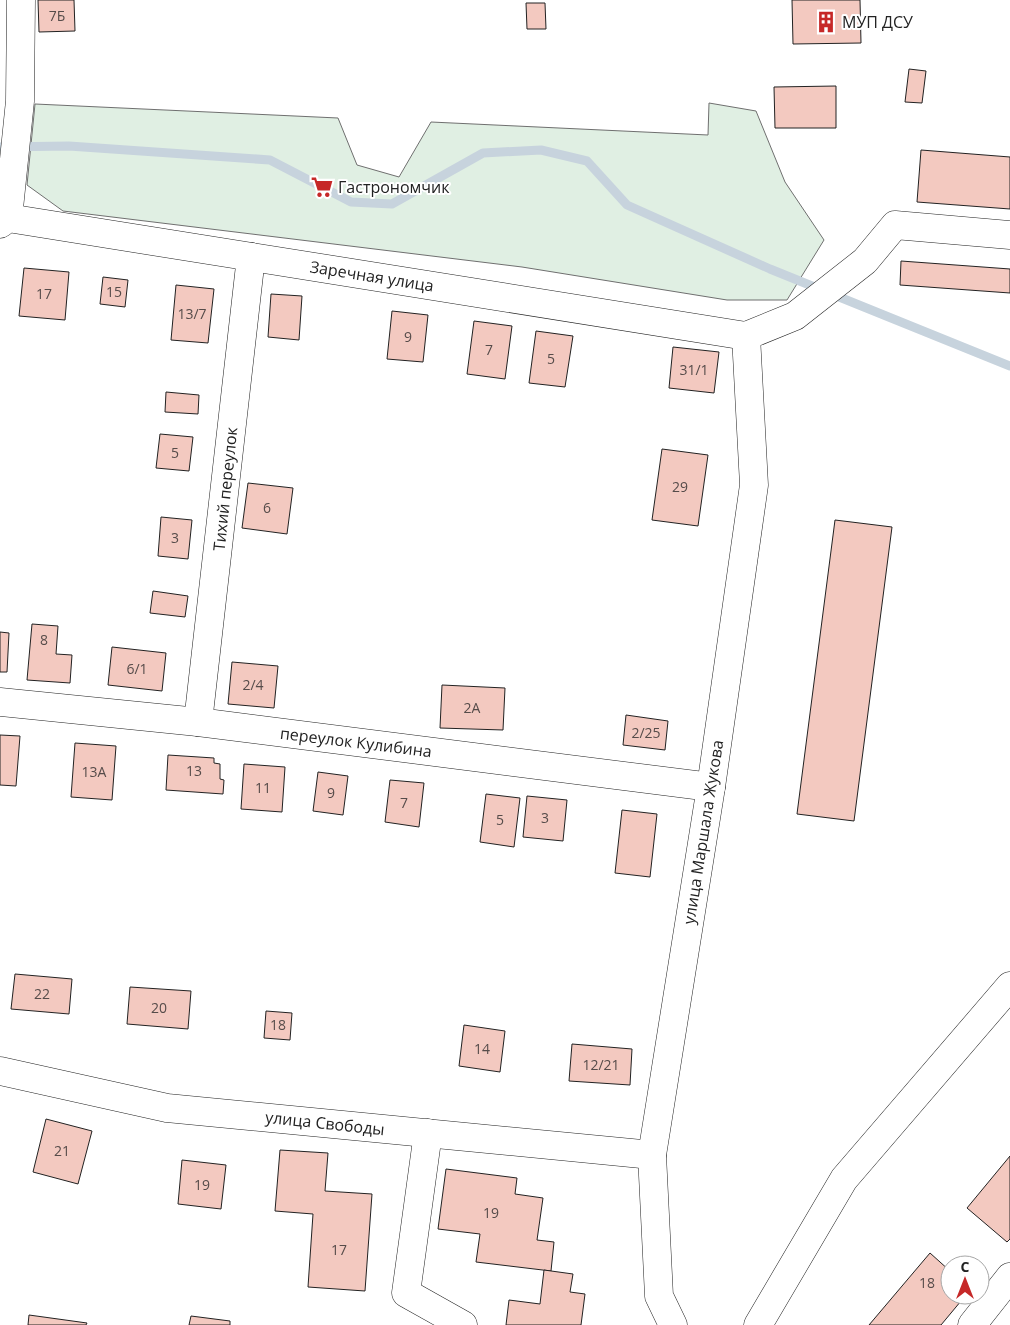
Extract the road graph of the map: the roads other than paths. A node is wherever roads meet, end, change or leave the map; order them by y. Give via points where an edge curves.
1 (21, 0) edge
2 (4, 221) edge
3 (1010, 234) edge
4 (251, 257) junction
5 (746, 336) junction
6 (0, 702) edge
7 (198, 722) junction
8 (711, 787) junction
9 (1010, 986) edge
10 (0, 1071) edge
11 (428, 1133) junction
12 (652, 1155) junction
13 (1010, 1277) edge
14 (462, 1325) edge
15 (673, 1325) edge
16 (758, 1325) edge
17 (972, 1325) edge

1 - 2 street via 18,128
2 - 4 street, Заречная улица
3 - 5 street via 895,225 865,261 795,316
4 - 5 street, Заречная улица
4 - 7 street, Тихий переулок
5 - 8 street, улица Маршала Жукова via 754,485
6 - 7 street, переулок Кулибина
7 - 8 street, переулок Кулибина
8 - 12 street, улица Маршала Жукова
9 - 16 street via 844,1179
10 - 11 street, улица Свободы via 167,1108
11 - 12 street, улица Свободы
11 - 14 street via 406,1293
12 - 15 street, улица Маршала Жукова via 659,1296
13 - 17 street

